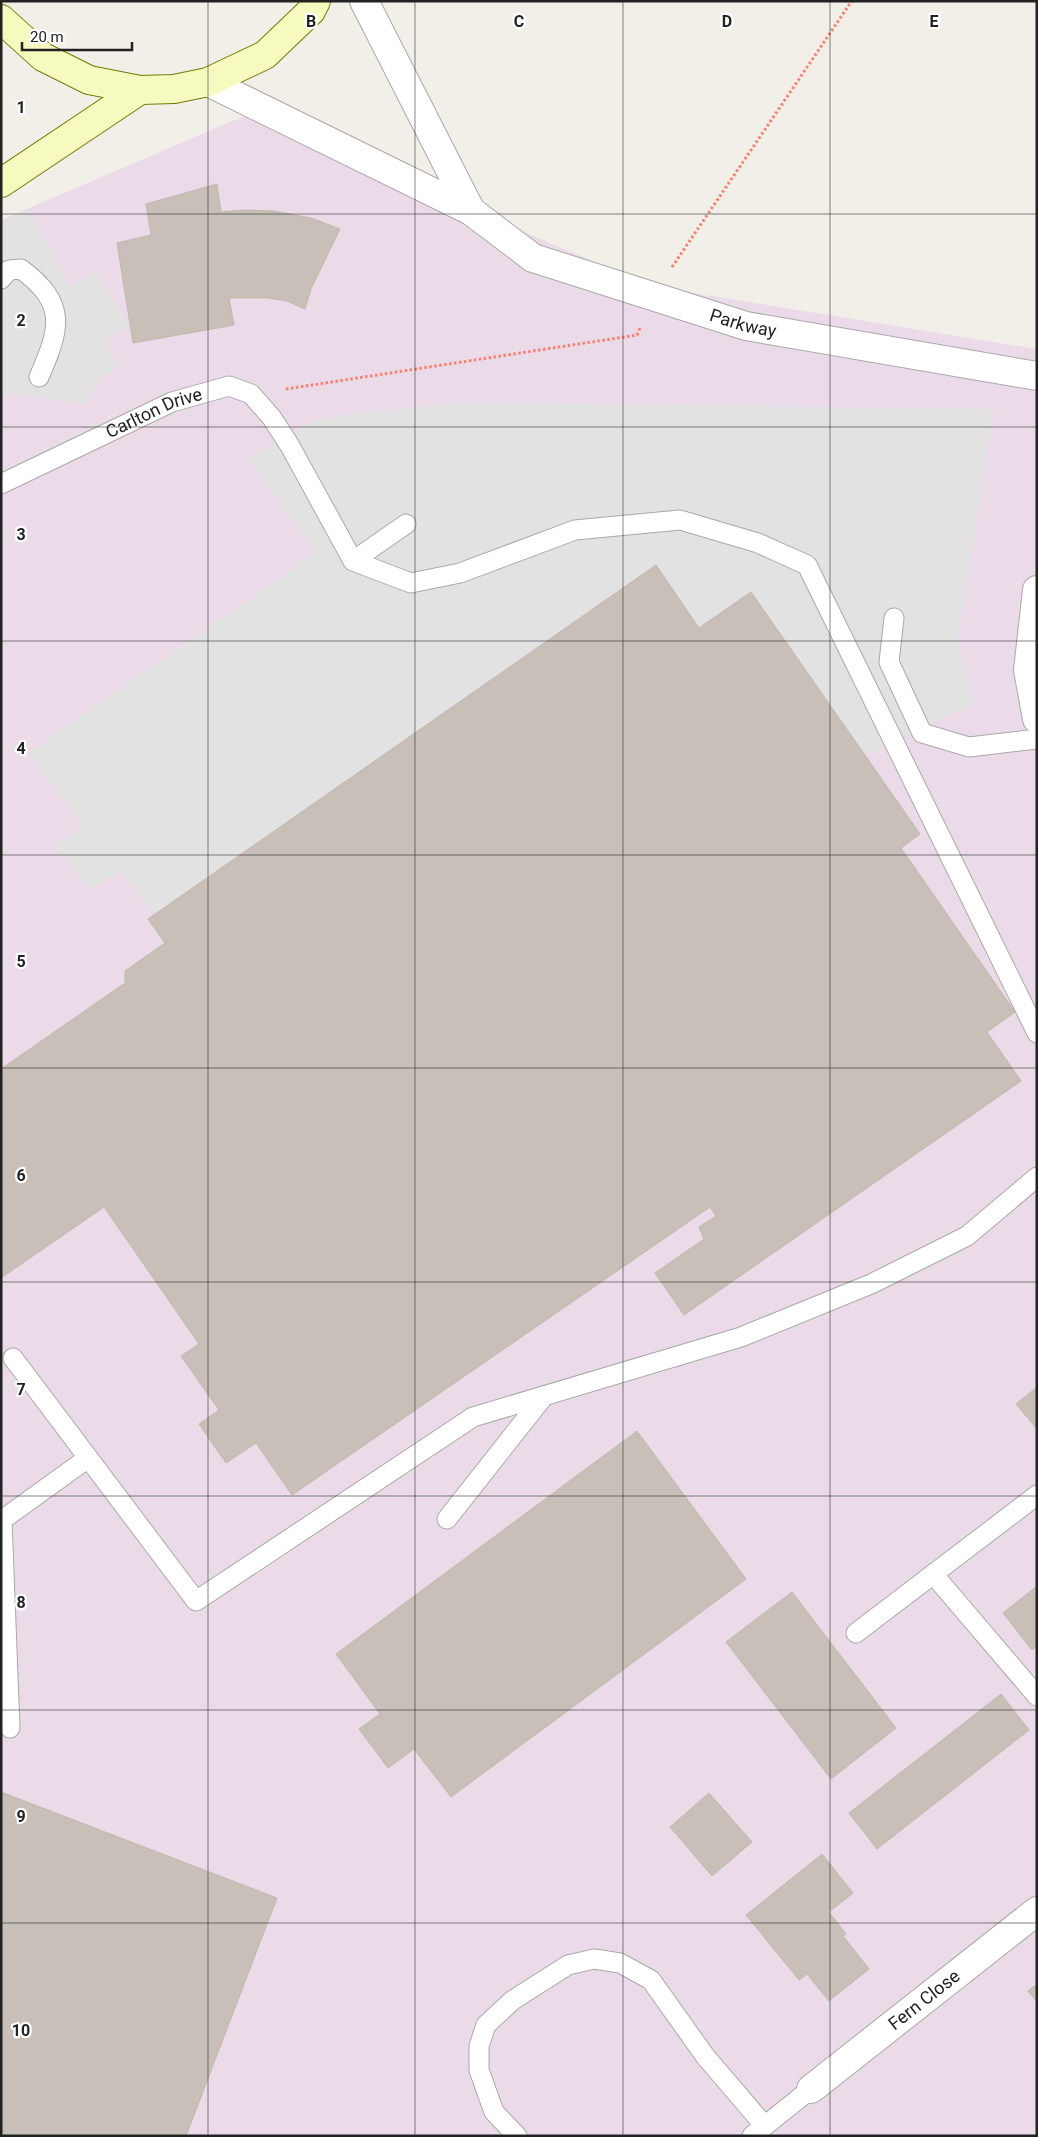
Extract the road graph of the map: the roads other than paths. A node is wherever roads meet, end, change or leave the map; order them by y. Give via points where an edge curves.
1 (316, 1) edge
2 (364, 1) edge
3 (2, 24) edge
4 (208, 82) junction
5 (140, 90) junction
6 (1, 183) edge
7 (471, 211) junction
8 (1, 279) edge
9 (1037, 376) edge
10 (39, 377) dead end
11 (1, 484) edge
12 (406, 524) dead end
13 (353, 561) junction
14 (1037, 590) edge
15 (894, 618) dead end
16 (1037, 719) edge
17 (1037, 739) edge
18 (1037, 1033) edge
19 (1037, 1177) edge
20 (13, 1358) dead end
21 (544, 1396) junction
22 (88, 1458) junction
23 (1037, 1495) edge
24 (447, 1519) dead end
25 (1, 1520) edge
26 (934, 1574) junction
27 (856, 1633) dead end
28 (1037, 1696) edge
29 (10, 1728) dead end
30 (1037, 1911) edge
31 (811, 2089) joint
32 (758, 2130) edge
33 (517, 2136) edge

1 - 4 main road via 311,11 265,55
2 - 7 street
3 - 5 main road via 43,57 89,80
4 - 5 main road via 174,89
4 - 7 street
5 - 6 main road
7 - 9 street, Parkway via 533,258 746,326
8 - 10 lane via 10,270 21,269 35,280 57,317 54,343
11 - 13 lane, Carlton Drive via 172,402 229,386 251,394 272,418
12 - 13 lane
13 - 18 lane via 411,583 460,573 575,530 680,520 758,543 807,566
14 - 16 street via 1028,670
15 - 17 lane via 889,662 922,733 969,747
19 - 21 lane via 967,1236 871,1284 741,1337
20 - 22 lane
21 - 22 lane via 473,1417 196,1601
21 - 24 lane
22 - 25 lane
23 - 26 lane
25 - 29 lane
26 - 27 lane
26 - 28 lane
30 - 31 street, Fern Close
31 - 32 lane
32 - 33 lane via 651,1980 620,1962 594,1960 568,1964 513,2000 486,2026 479,2046 479,2070 494,2112

